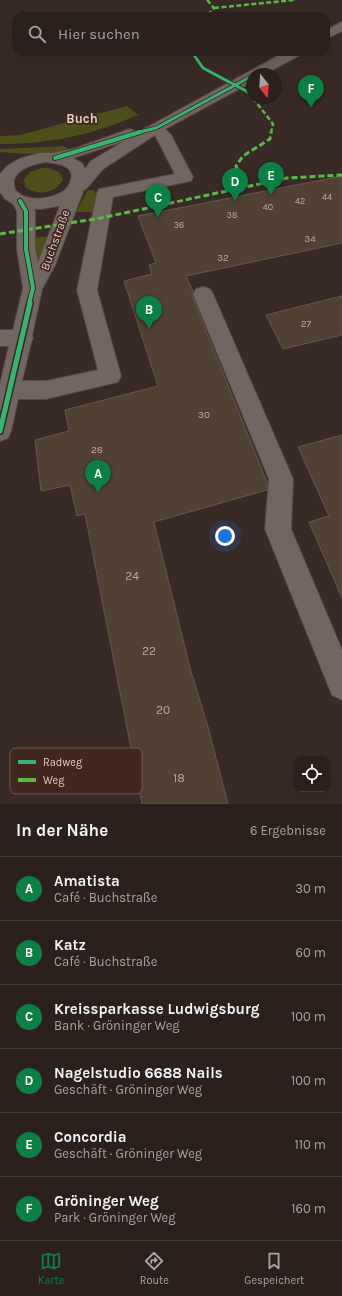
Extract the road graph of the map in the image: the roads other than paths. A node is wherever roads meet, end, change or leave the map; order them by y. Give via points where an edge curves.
1 (288, 56) edge
2 (266, 68) edge
3 (246, 79) edge
4 (156, 128) junction
5 (6, 158) dead end
6 (56, 158) junction
7 (34, 159) junction
8 (3, 188) edge
9 (77, 188) junction
10 (20, 201) junction
11 (33, 288) junction
12 (203, 294) dead end
13 (0, 338) edge
14 (23, 338) junction
15 (10, 390) junction
16 (0, 431) edge
17 (342, 685) edge

1 - 2 street
3 - 4 street
4 - 6 street
4 - 9 street via 97,165
4 - 15 street via 163,135 185,177 105,193 93,254 87,290 110,376 46,390
5 - 7 street
6 - 7 street
6 - 9 street via 74,164 79,170 81,177
7 - 8 street via 15,168 9,174
8 - 10 street
9 - 10 street via 56,202 31,204
9 - 11 street, Buchstraße via 59,225 46,268
10 - 11 street, Buchstraße via 26,211 26,249
11 - 14 street, Buchstraße
12 - 17 street via 281,479 278,529
13 - 14 street
14 - 15 street, Buchstraße
15 - 16 street, Buchstraße

